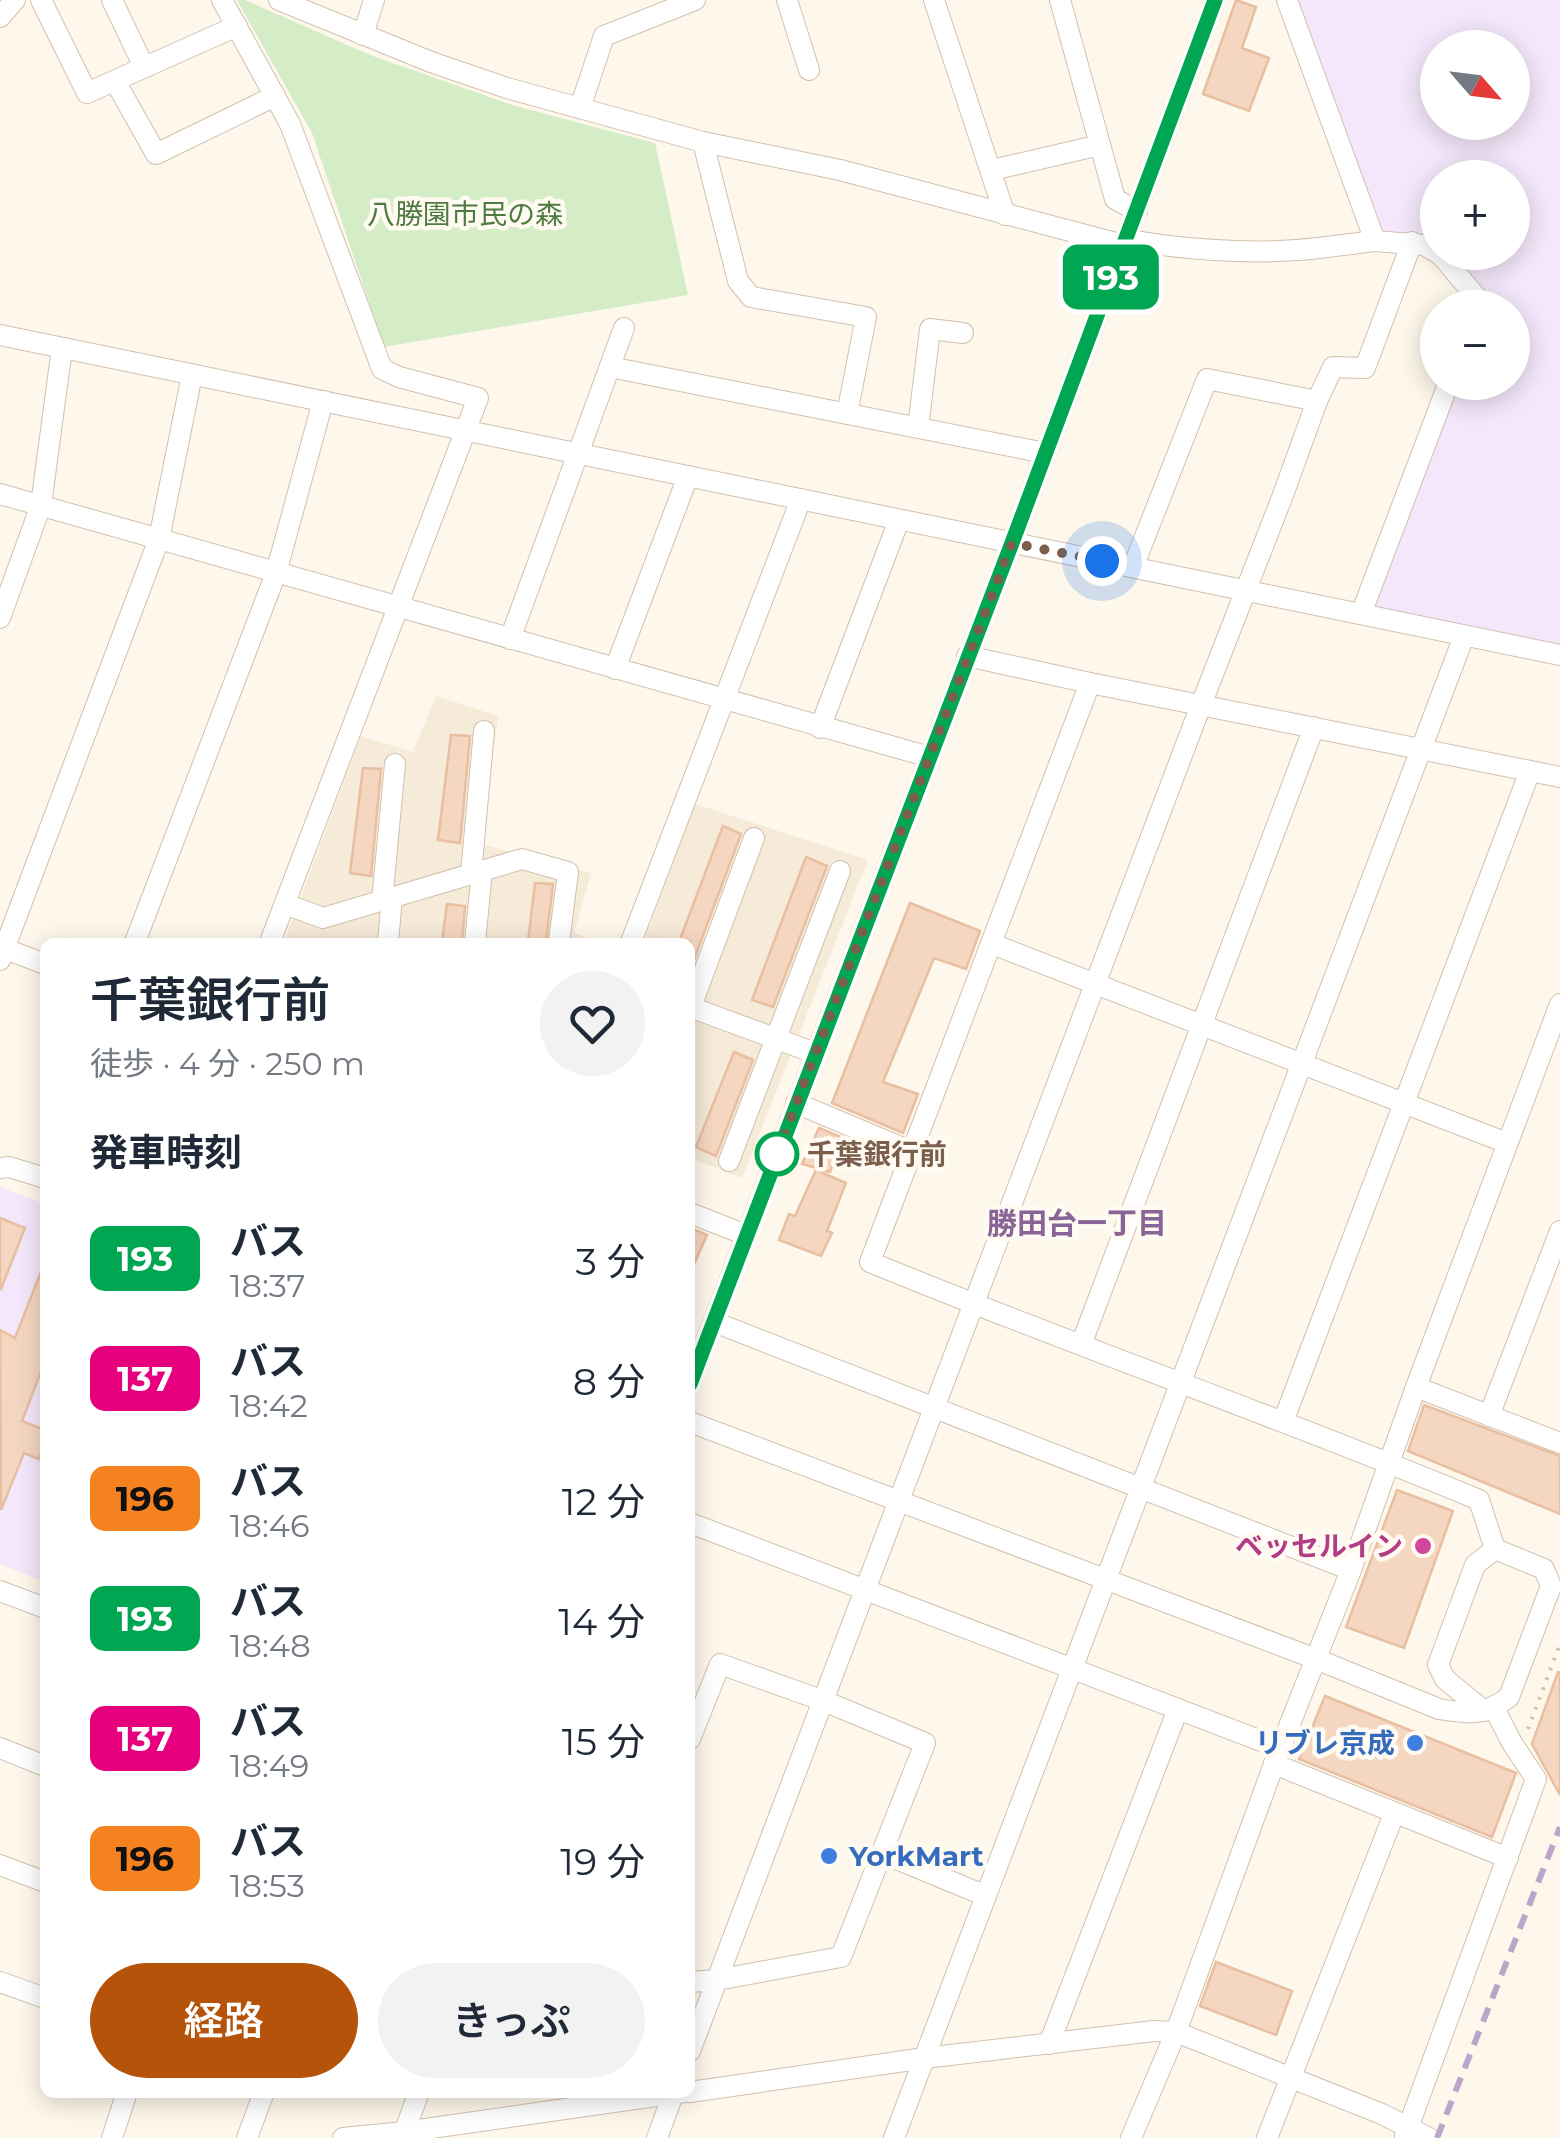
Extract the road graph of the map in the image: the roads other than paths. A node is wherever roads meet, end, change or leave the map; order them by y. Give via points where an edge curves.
1 (15, 0) edge
2 (41, 0) edge
3 (112, 0) edge
4 (222, 0) edge
5 (279, 0) edge
6 (374, 0) edge
7 (694, 0) edge
8 (787, 0) edge
9 (934, 0) edge
10 (1060, 0) edge
11 (1215, 0) edge
12 (1287, 0) edge
13 (0, 17) edge
14 (236, 26) junction
15 (363, 34) junction
16 (144, 68) junction
17 (809, 70) dead end
18 (114, 80) junction
19 (275, 96) junction
20 (580, 108) junction
21 (703, 142) junction
22 (1100, 145) junction
23 (992, 170) junction
24 (1136, 211) junction
25 (1004, 215) junction
26 (1375, 241) junction
27 (1124, 242) junction
28 (1412, 242) junction
29 (1471, 290) edge
30 (624, 328) dead end
31 (964, 333) dead end
32 (0, 335) edge
33 (62, 348) junction
34 (610, 367) junction
35 (192, 375) junction
36 (1442, 400) edge
37 (1317, 401) junction
38 (323, 402) junction
39 (847, 414) junction
40 (918, 428) junction
41 (466, 431) junction
42 (1045, 453) junction
43 (577, 454) junction
44 (688, 476) junction
45 (0, 494) edge
46 (801, 500) junction
47 (41, 505) junction
48 (898, 520) junction
49 (159, 539) junction
50 (1012, 543) junction
51 (1133, 568) junction
52 (276, 573) junction
53 (1245, 590) junction
54 (399, 607) junction
55 (1361, 614) junction
56 (0, 618) edge
57 (1464, 636) junction
58 (510, 639) junction
59 (1560, 655) edge
60 (968, 656) junction
61 (615, 670) junction
62 (1090, 683) junction
63 (723, 700) junction
64 (1201, 705) junction
65 (1314, 727) junction
66 (820, 728) junction
67 (484, 732) dead end
68 (1421, 750) junction
69 (930, 757) junction
70 (395, 764) dead end
71 (1530, 771) junction
72 (1560, 776) edge
73 (754, 838) dead end
74 (840, 871) dead end
75 (477, 873) junction
76 (387, 899) junction
77 (285, 904) junction
78 (137, 938) edge
79 (272, 938) edge
80 (388, 938) edge
81 (475, 938) edge
82 (560, 938) edge
83 (633, 938) edge
84 (992, 944) junction
85 (2, 951) edge
86 (40, 962) edge
87 (1096, 984) junction
88 (695, 995) edge
89 (1560, 1004) edge
90 (695, 1010) edge
91 (1201, 1025) junction
92 (776, 1038) junction
93 (815, 1052) junction
94 (1302, 1064) junction
95 (796, 1103) junction
96 (1404, 1104) junction
97 (1507, 1144) junction
98 (912, 1152) junction
99 (729, 1161) dead end
100 (0, 1168) edge
101 (40, 1177) edge
102 (695, 1215) edge
103 (1560, 1231) edge
104 (746, 1235) junction
105 (974, 1304) junction
106 (714, 1322) junction
107 (1081, 1345) junction
108 (695, 1371) edge
109 (1181, 1384) junction
110 (1416, 1387) junction
111 (934, 1408) junction
112 (1489, 1416) junction
113 (1283, 1422) junction
114 (695, 1424) edge
115 (1559, 1440) edge
116 (1389, 1463) junction
117 (1141, 1487) junction
118 (898, 1500) junction
119 (695, 1526) edge
120 (1495, 1550) junction
121 (1552, 1568) edge
122 (1352, 1570) junction
123 (1106, 1581) junction
124 (0, 1591) edge
125 (866, 1591) junction
126 (40, 1606) edge
127 (1316, 1659) junction
128 (1072, 1668) junction
129 (1445, 1679) junction
130 (1398, 1691) junction
131 (824, 1701) junction
132 (1178, 1709) junction
133 (1489, 1709) junction
134 (695, 1727) edge
135 (0, 1748) edge
136 (1277, 1756) junction
137 (40, 1764) edge
138 (1394, 1814) junction
139 (882, 1853) junction
140 (1508, 1858) junction
141 (0, 1864) edge
142 (40, 1880) edge
143 (986, 1896) junction
144 (717, 1980) junction
145 (0, 1982) edge
146 (695, 1982) edge
147 (40, 1996) edge
148 (1176, 2032) junction
149 (695, 2039) edge
150 (1049, 2044) junction
151 (924, 2058) junction
152 (1292, 2078) junction
153 (695, 2091) edge
154 (125, 2098) edge
155 (262, 2098) edge
156 (418, 2098) edge
157 (648, 2098) edge
158 (678, 2098) edge
159 (1407, 2132) edge
160 (403, 2135) edge
161 (112, 2138) edge
162 (247, 2138) edge
163 (343, 2138) edge
164 (657, 2138) edge
165 (894, 2138) edge
166 (1132, 2138) edge
167 (1268, 2138) edge
168 (1429, 2138) edge

1 - 13 street
2 - 18 street via 87,93
3 - 16 street
4 - 14 street
5 - 15 street
6 - 15 street
7 - 20 street via 604,36
8 - 17 street
9 - 23 street
10 - 22 street
11 - 24 street
12 - 26 street
14 - 16 street
14 - 19 street
15 - 20 street via 488,82
16 - 18 street
18 - 19 street via 156,154
19 - 41 street via 382,368 478,398
20 - 21 street
21 - 25 street via 840,170
21 - 39 street via 738,280 751,298 866,318
22 - 23 street
22 - 24 street via 1115,199
23 - 25 street
24 - 27 street
25 - 27 street
26 - 27 street via 1265,251
26 - 28 street
27 - 42 street
28 - 29 street via 1441,256
28 - 37 street via 1365,368 1333,367
30 - 34 street
31 - 40 street via 930,329
32 - 33 street
33 - 35 street
33 - 47 street
34 - 39 street
34 - 43 street
35 - 38 street
35 - 49 street
36 - 55 street
37 - 51 street via 1206,379
37 - 53 street
38 - 41 street
38 - 52 street
39 - 40 street
40 - 42 street
41 - 43 street
41 - 54 street
42 - 50 street
43 - 44 street
43 - 58 street
44 - 46 street
44 - 61 street
45 - 47 street
46 - 48 street
46 - 63 street
47 - 49 street
47 - 56 street
48 - 50 street
48 - 66 street
49 - 52 street
49 - 85 street
50 - 51 street
50 - 60 street
51 - 53 street
52 - 54 street
52 - 78 street
53 - 55 street
53 - 64 street
54 - 58 street
54 - 77 street
55 - 57 street
57 - 59 street
57 - 68 street
58 - 61 street
60 - 62 street
60 - 69 street
61 - 63 street
62 - 64 street
62 - 84 street
63 - 66 street
63 - 83 street
64 - 65 street
64 - 87 street
65 - 68 street
65 - 91 street
66 - 69 street
67 - 75 street
68 - 71 street
68 - 94 street
69 - 93 street
70 - 76 street
71 - 72 street
71 - 96 street
73 - 88 street
74 - 92 street
75 - 76 street
75 - 81 street
75 - 82 street via 522,859 568,872
76 - 77 street via 323,918
76 - 80 street
77 - 79 street
84 - 87 street
84 - 98 street
85 - 86 street
87 - 91 street
87 - 105 street
89 - 97 street
90 - 92 street
91 - 94 street
91 - 107 street
92 - 93 street
92 - 99 street
93 - 95 street
94 - 96 street
94 - 109 street
95 - 98 street
95 - 104 street
96 - 97 street
96 - 113 street
97 - 110 street
98 - 105 street via 870,1262
100 - 101 street
102 - 104 street
103 - 112 street
104 - 106 street
105 - 107 street
105 - 111 street
106 - 108 street
106 - 111 street
107 - 109 street
109 - 113 street
109 - 117 street
110 - 112 street
110 - 116 street
111 - 117 street
111 - 118 street
112 - 115 street
113 - 116 street
114 - 118 street
116 - 120 street via 1479,1500
116 - 122 street
117 - 122 street
117 - 123 street
118 - 123 street
118 - 125 street
119 - 125 street
120 - 121 street
120 - 129 street via 1475,1565 1438,1665
121 - 133 street via 1508,1696
122 - 127 street
123 - 127 street
123 - 128 street
124 - 126 street
125 - 128 street
125 - 131 street
127 - 130 street
127 - 136 street
128 - 132 street
128 - 143 street
129 - 130 street
129 - 133 street
130 - 133 street via 1439,1709
131 - 134 street via 720,1664
131 - 139 street via 925,1742
131 - 144 street
132 - 136 street
132 - 150 street
133 - 140 street via 1536,1779
135 - 137 street
136 - 138 street
136 - 148 street
138 - 140 street
138 - 152 street
139 - 143 street
139 - 144 street via 841,1957
140 - 159 street
141 - 142 street
143 - 151 street
144 - 146 street
144 - 149 street
145 - 147 street
148 - 150 street
148 - 152 street
148 - 166 street
150 - 151 street
151 - 153 street
151 - 165 street
152 - 159 street via 1382,2114
152 - 167 street
154 - 161 street
155 - 162 street
156 - 160 street
157 - 160 street
158 - 164 street
159 - 168 street
160 - 163 street

